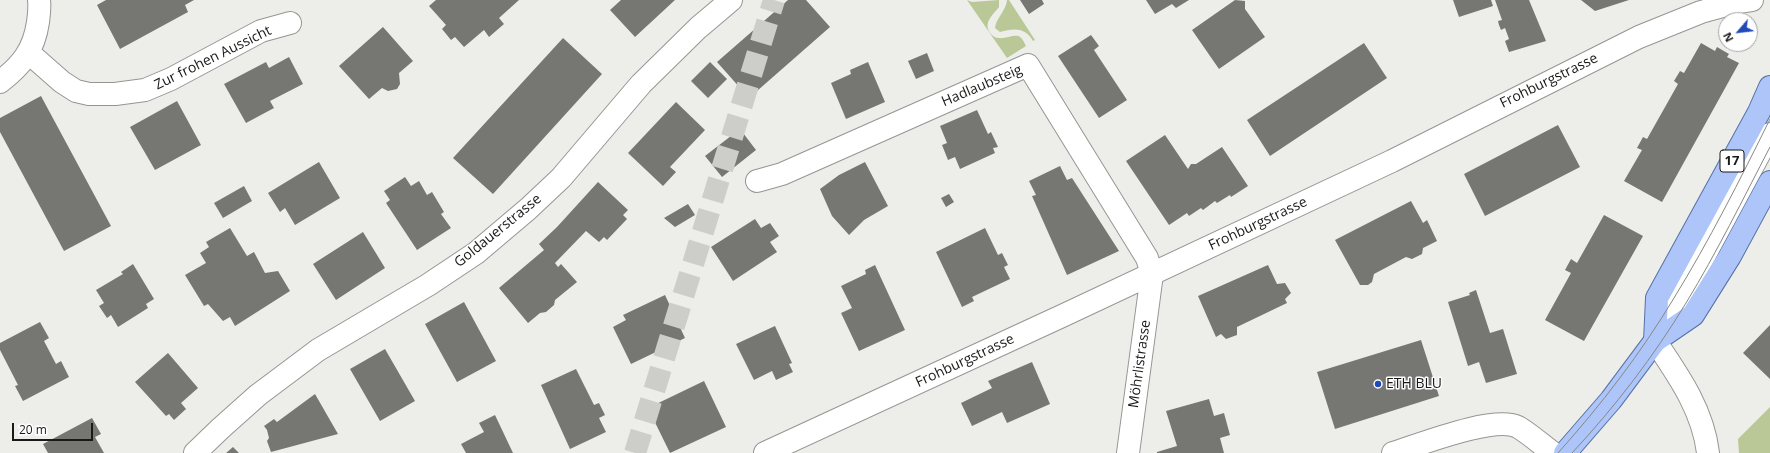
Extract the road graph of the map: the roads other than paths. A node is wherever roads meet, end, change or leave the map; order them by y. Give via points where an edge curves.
1 (39, 0) edge
2 (731, 0) edge
3 (1752, 0) edge
4 (1698, 6) edge
5 (290, 23) dead end
6 (29, 53) junction
7 (0, 82) edge
8 (1770, 87) edge
9 (1770, 134) edge
10 (757, 180) dead end
11 (1770, 182) edge
12 (1152, 274) junction
13 (1655, 341) junction
14 (793, 447) edge
15 (195, 453) edge
16 (765, 453) edge
17 (1128, 453) edge
18 (1393, 453) edge
19 (1553, 453) edge
20 (1565, 453) edge
21 (1708, 453) edge

1 - 6 street via 36,36
2 - 15 street, Goldauerstrasse via 698,28 641,84 561,178 476,253 428,285 318,350 258,395
3 - 4 street, Frohburgstrasse
4 - 12 street, Frohburgstrasse via 1392,161
5 - 6 street, Zur frohen Aussicht via 261,31 145,90 115,94 76,91
6 - 7 street via 17,69
8 - 13 main road, 17 via 1759,112 1657,298
9 - 13 street via 1680,301
10 - 12 street, Hadlaubsteig via 782,174 1028,65 1144,249
11 - 13 main road via 1694,315
12 - 14 street, Frohburgstrasse
12 - 17 street, Möhrlistrasse
13 - 20 main road
13 - 21 street via 1680,378 1697,411
14 - 16 street, Frohburgstrasse
18 - 19 street via 1495,424 1517,427

